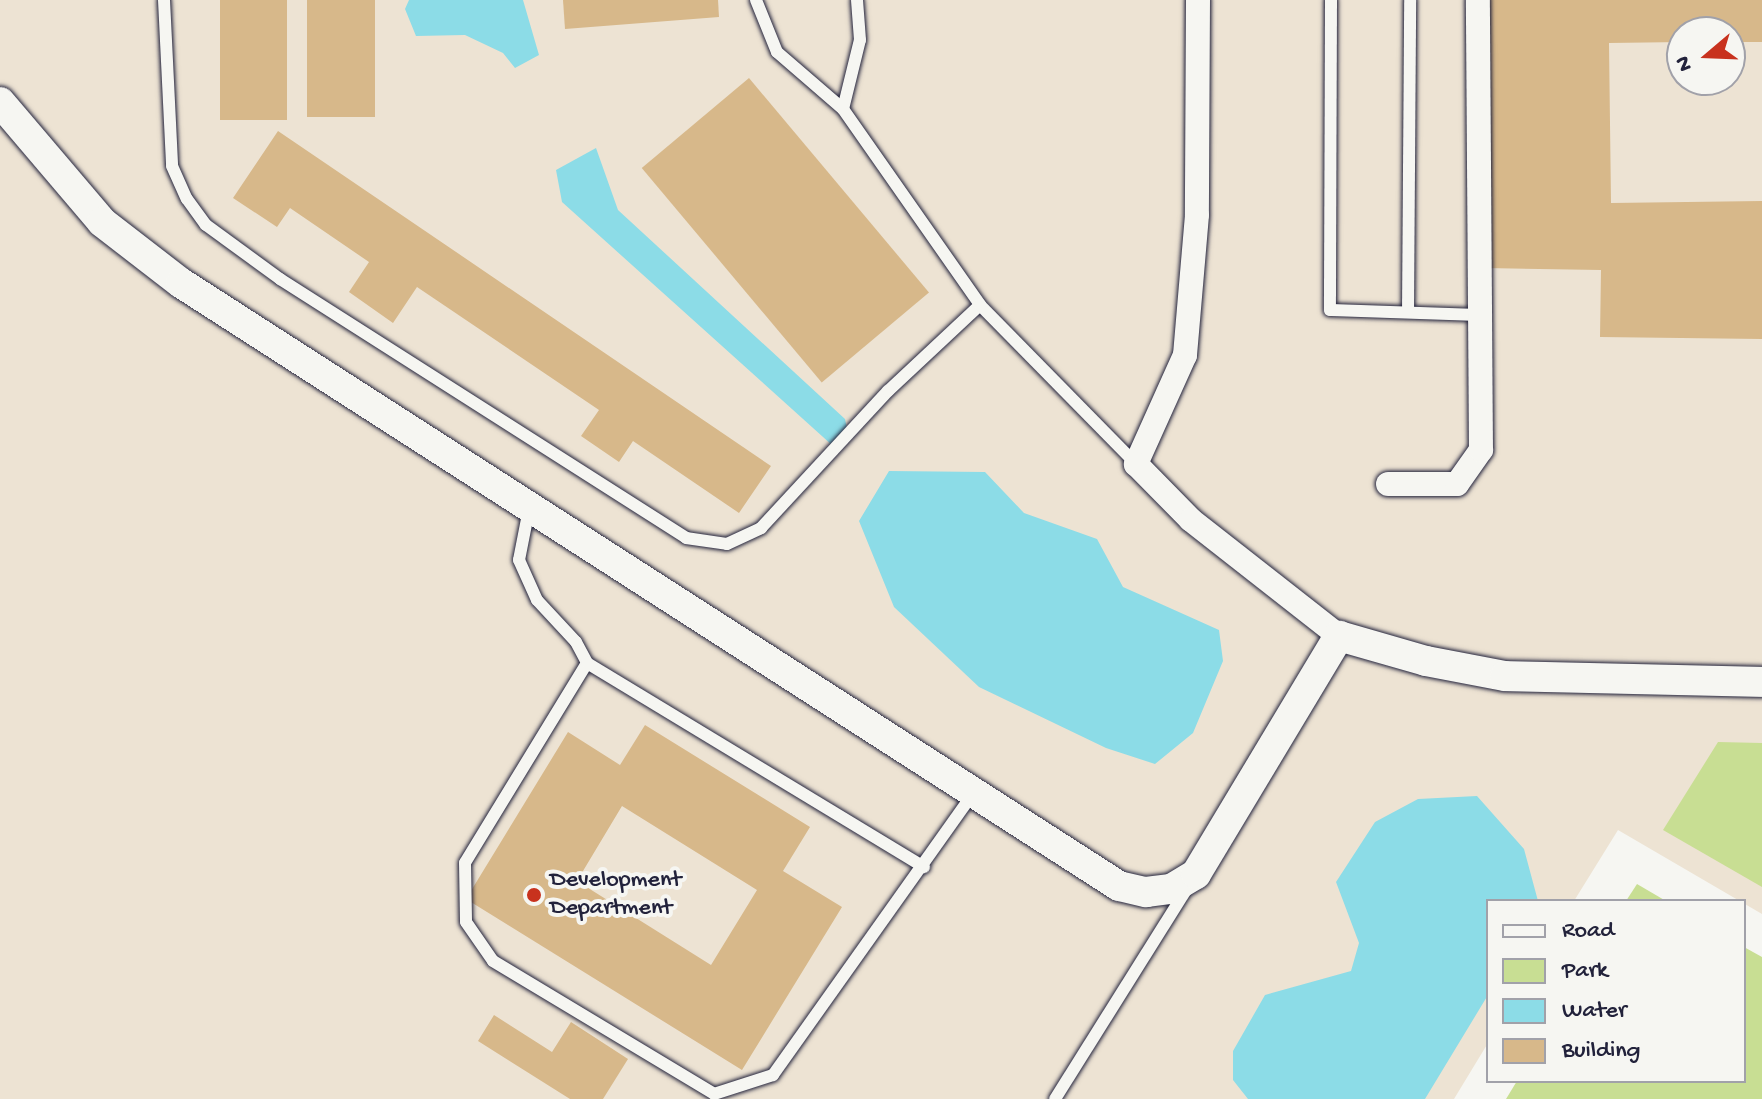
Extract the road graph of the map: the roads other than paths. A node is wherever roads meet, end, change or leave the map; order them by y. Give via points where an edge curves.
1 (164, 0) edge
2 (756, 0) edge
3 (857, 0) edge
4 (1198, 0) edge
5 (1331, 0) edge
6 (1410, 0) edge
7 (1478, 0) edge
8 (0, 102) edge
9 (843, 109) junction
10 (980, 305) junction
11 (1408, 312) junction
12 (1480, 315) junction
13 (1136, 464) junction
14 (1388, 484) dead end
15 (530, 503) junction
16 (1339, 636) junction
17 (587, 663) junction
18 (1762, 682) edge
19 (975, 791) junction
20 (924, 867) junction
21 (1196, 874) junction
22 (1055, 1099) edge

1 - 10 lane via 172,166 206,225 280,279 686,538 727,544 761,528 888,391
2 - 9 lane via 777,52
3 - 9 lane via 860,40
4 - 13 street via 1197,215 1185,355
5 - 11 lane via 1330,310
6 - 11 lane
7 - 12 street
8 - 15 street via 102,222 170,275
9 - 10 lane
10 - 13 lane
11 - 12 lane
12 - 14 street via 1481,450 1457,484
13 - 16 street via 1191,520
15 - 17 lane via 519,560 537,600 576,642
15 - 19 street
16 - 18 street via 1505,676
16 - 21 street
17 - 20 lane
17 - 20 lane via 465,863 466,922 493,961 714,1094 773,1075
19 - 20 lane
19 - 21 street via 1119,886 1146,892 1171,889
21 - 22 lane

